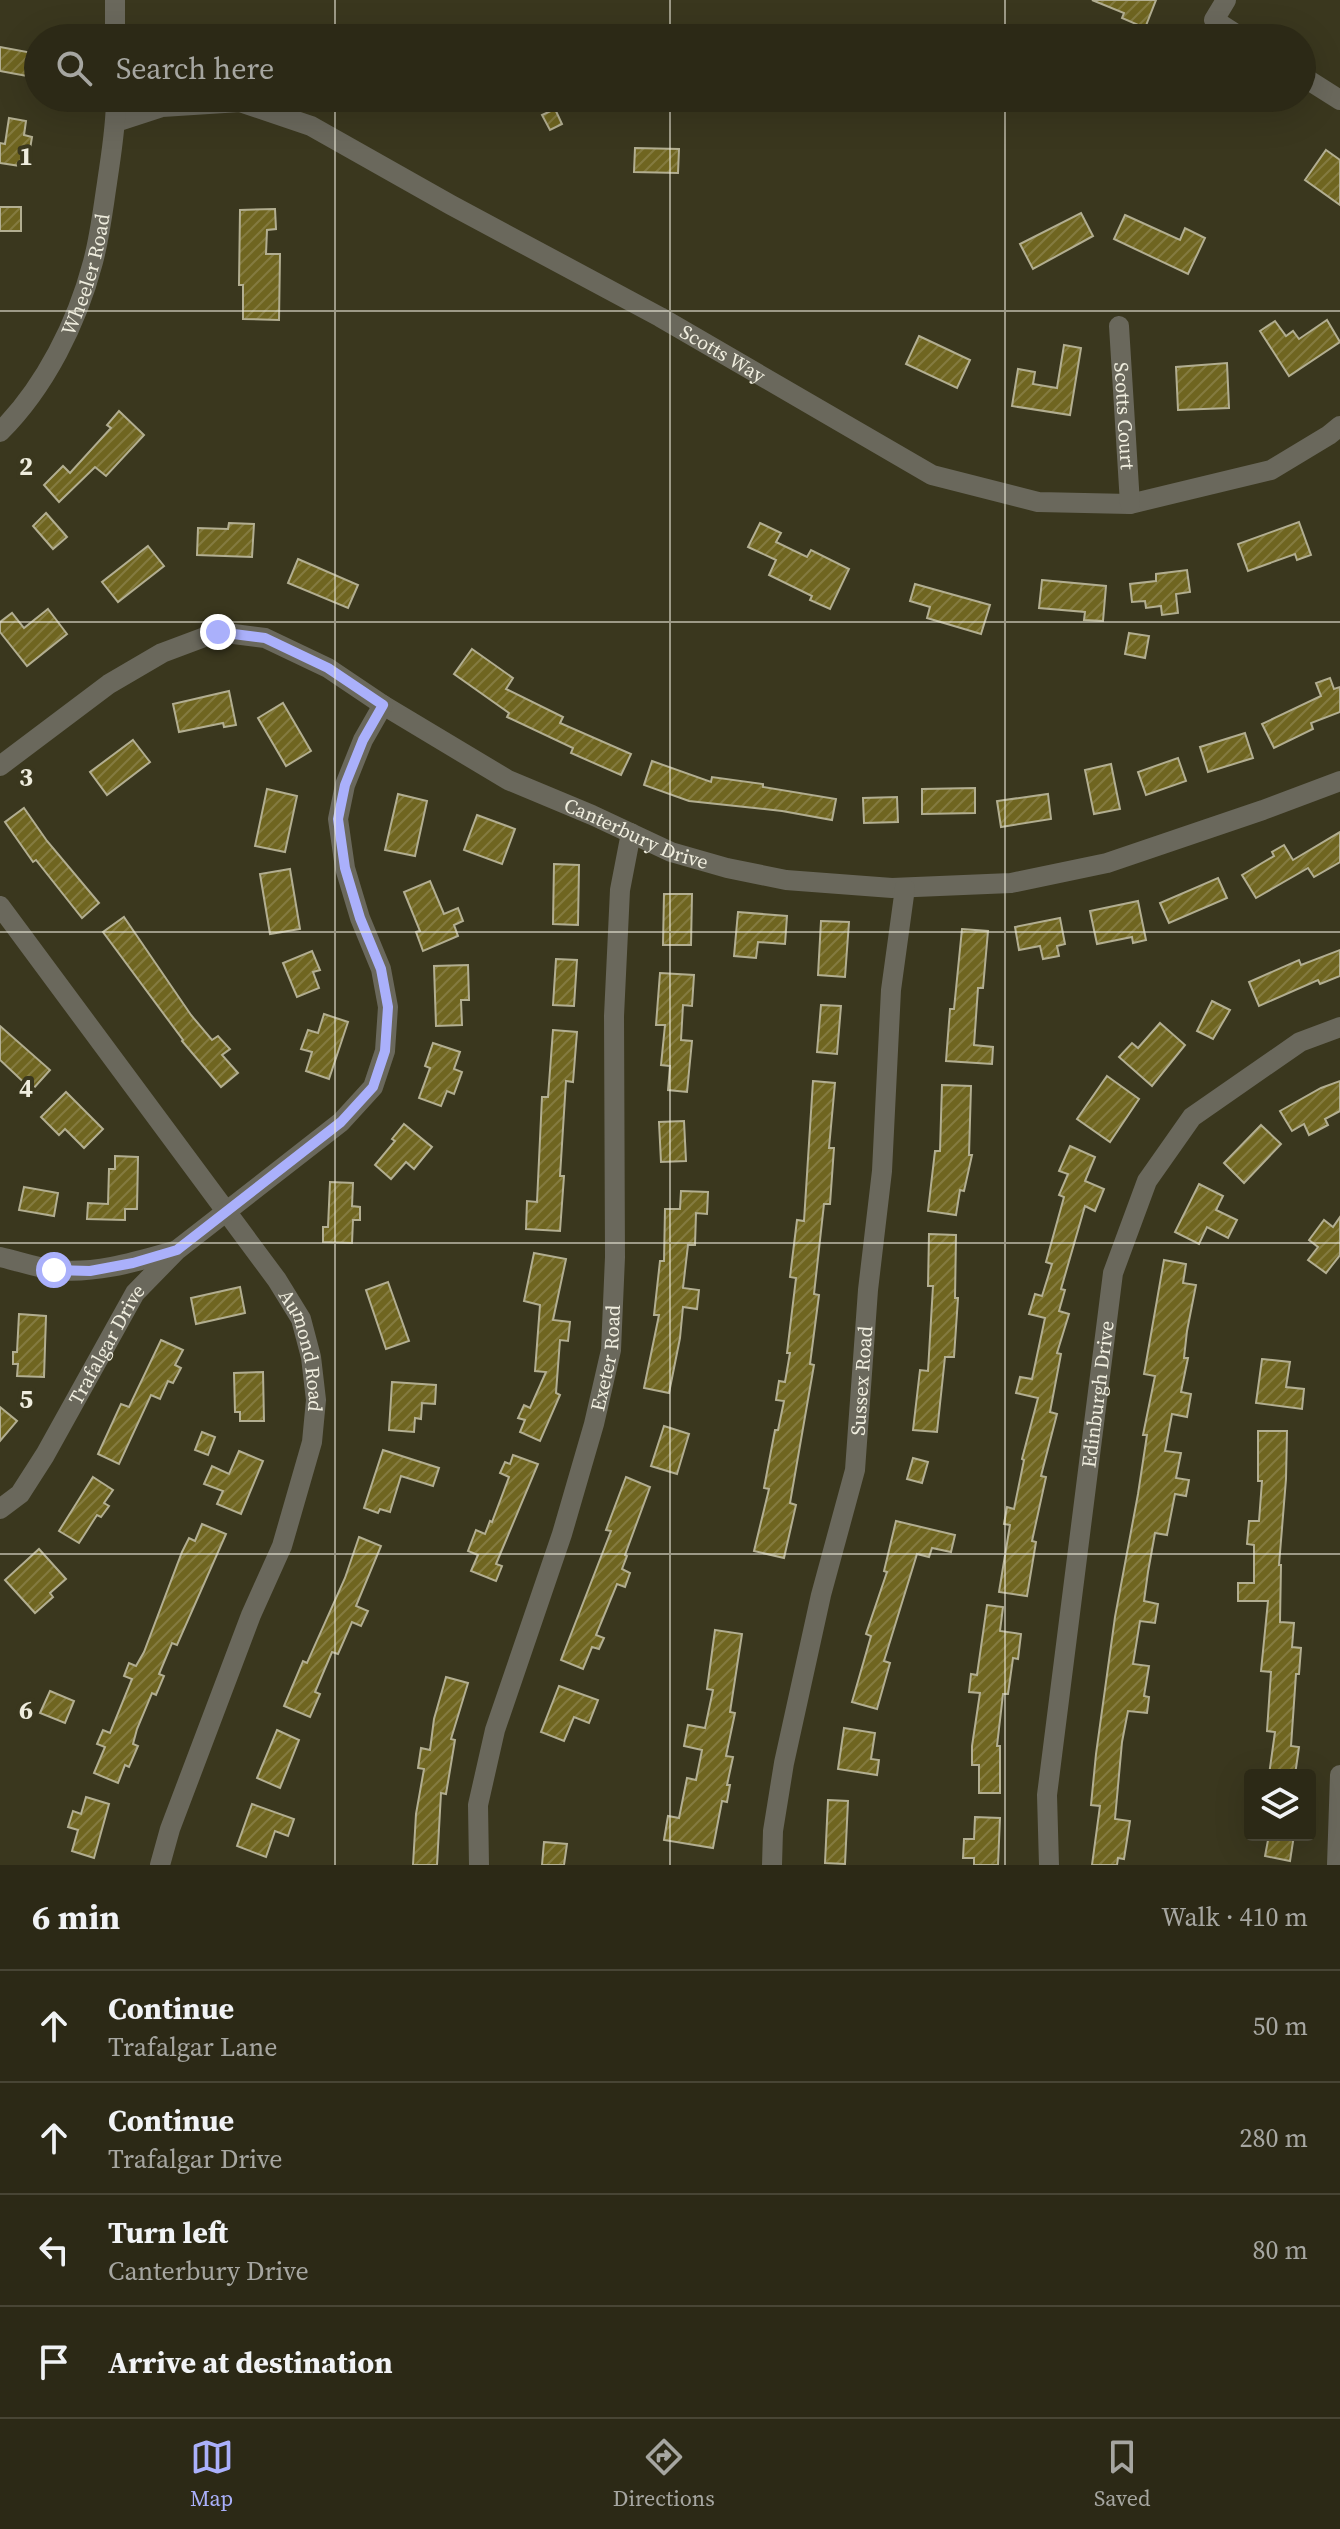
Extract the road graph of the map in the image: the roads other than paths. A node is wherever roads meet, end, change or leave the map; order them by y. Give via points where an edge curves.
1 (115, 0) edge
2 (1226, 0) edge
3 (115, 24) edge
4 (1220, 24) edge
5 (1316, 85) edge
6 (1340, 100) edge
7 (116, 112) edge
8 (147, 112) edge
9 (270, 112) edge
10 (116, 122) junction
11 (1119, 326) dead end
12 (1340, 426) edge
13 (0, 432) edge
14 (1130, 504) junction
15 (383, 705) junction
16 (0, 766) edge
17 (1340, 781) edge
18 (631, 833) junction
19 (905, 888) junction
20 (0, 906) edge
21 (1340, 1027) edge
22 (226, 1210) junction
23 (177, 1250) junction
24 (0, 1257) edge
25 (0, 1509) edge
26 (1340, 1775) edge
27 (160, 1865) edge
28 (479, 1865) edge
29 (772, 1865) edge
30 (1049, 1865) edge
31 (1337, 1865) edge

1 - 3 street
2 - 4 street via 1214,20
5 - 6 street
7 - 10 street, Wheeler Road
8 - 10 street, Scotts Way
9 - 14 street, Scotts Way via 311,126 660,317 932,475 1038,502
10 - 13 street, Wheeler Road via 93,262 78,306 52,363 21,411
11 - 14 street, Scotts Court
12 - 14 street, Scotts Way via 1271,470
15 - 16 street, Canterbury Drive via 328,668 265,638 218,632 162,653 109,684
15 - 18 street, Canterbury Drive via 508,780
15 - 22 street, Trafalgar Drive via 345,785 338,819 345,868 381,969 388,1007 385,1051 373,1087 341,1122
17 - 19 street, Canterbury Drive via 1107,863 1011,883
18 - 19 street, Canterbury Drive via 671,852 786,880
18 - 28 street, Exeter Road via 620,890 614,1016 611,1350 562,1534 495,1730 478,1805
19 - 29 street, Sussex Road via 891,990 882,1171 855,1470 784,1763
20 - 22 street, Aumond Road
21 - 30 street, Edinburgh Drive via 1300,1042 1192,1117 1147,1181 1113,1273 1047,1795
22 - 23 street, Trafalgar Drive
22 - 27 street, Aumond Road via 301,1319 316,1400 312,1442 282,1546 251,1615
23 - 24 street via 90,1271 54,1270
23 - 25 street, Trafalgar Drive via 135,1293 45,1455 20,1494
26 - 31 street

